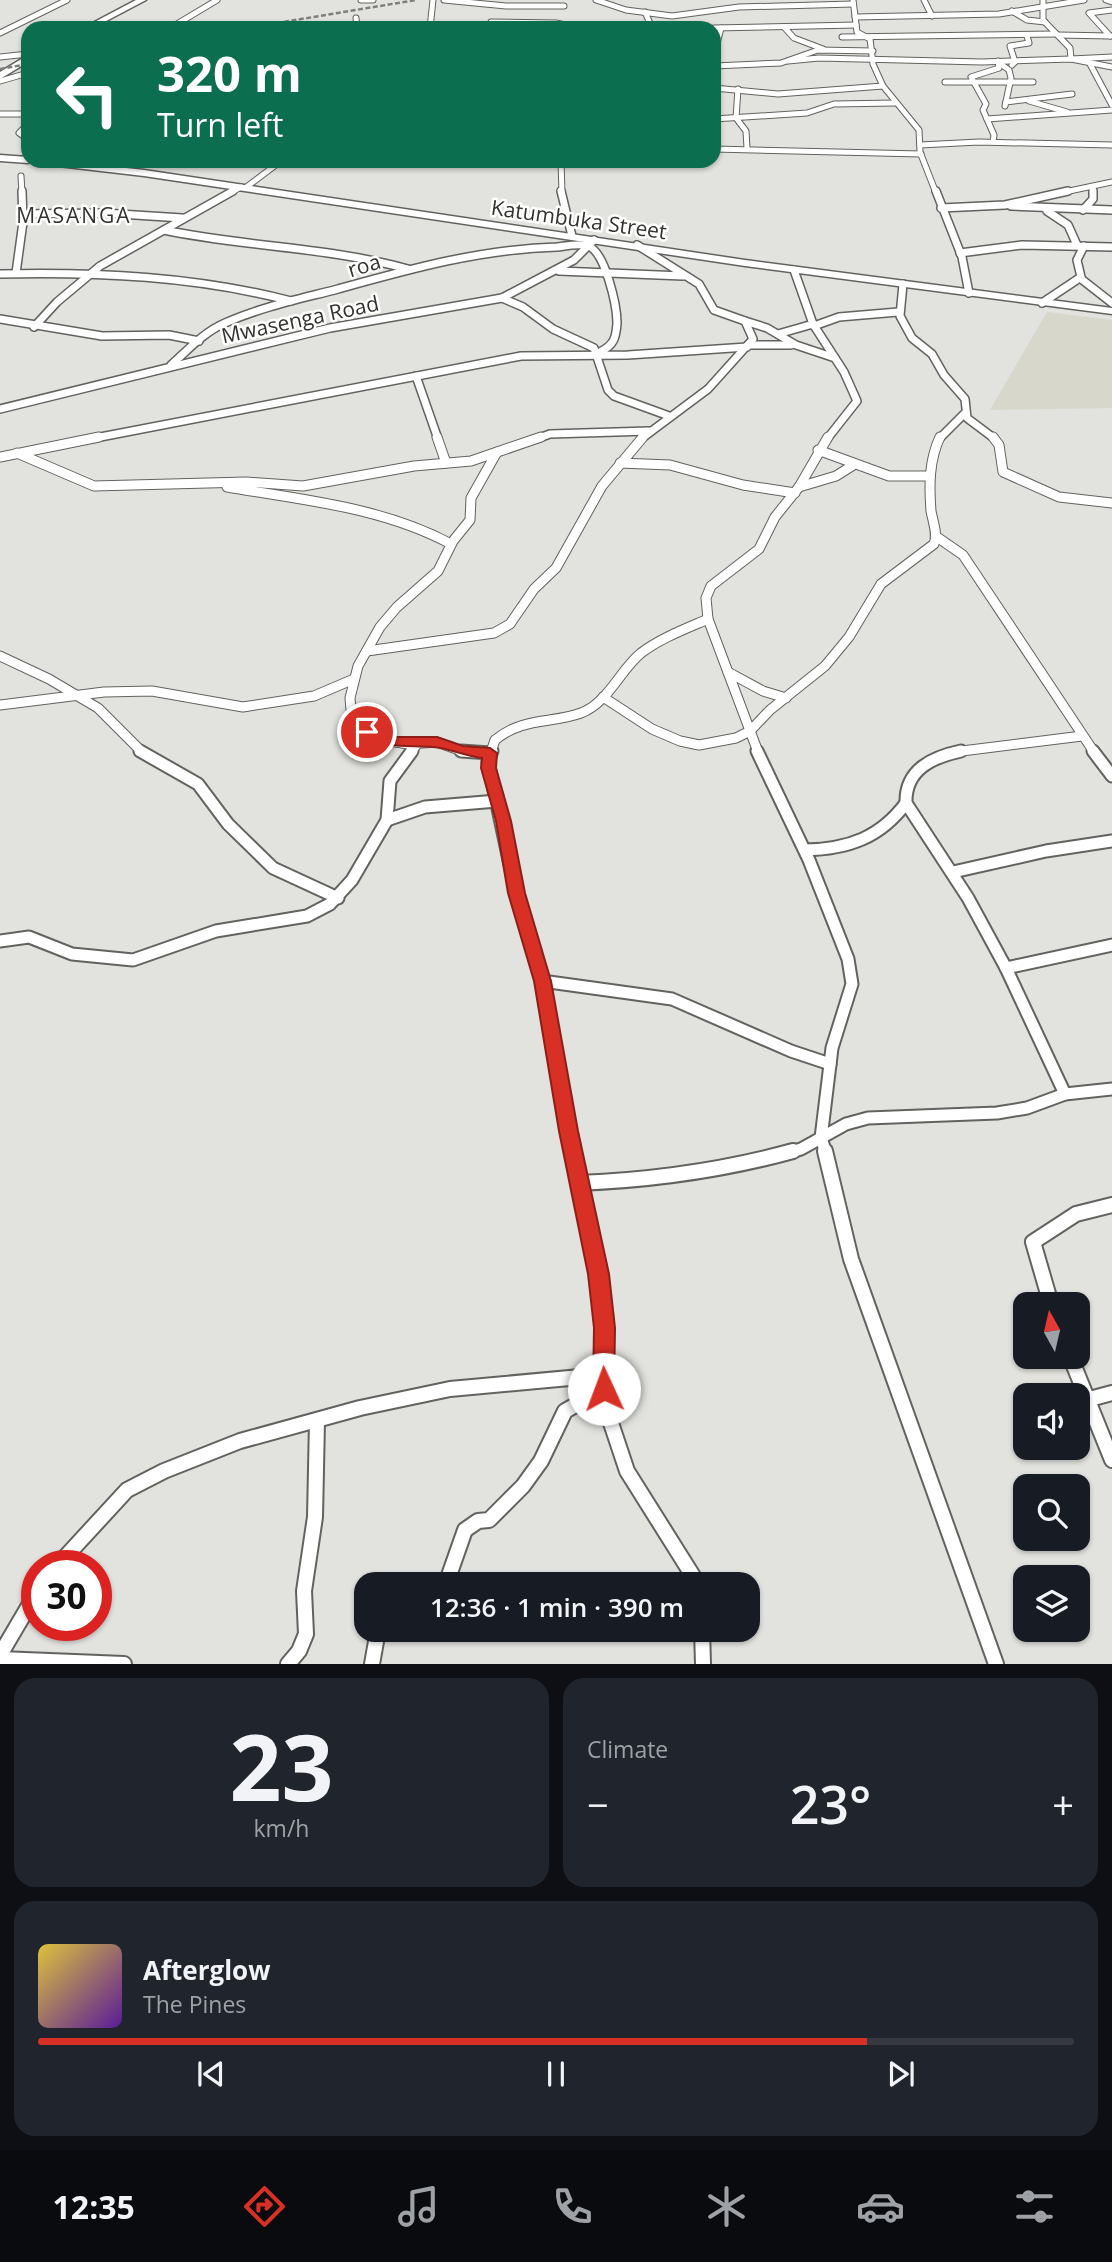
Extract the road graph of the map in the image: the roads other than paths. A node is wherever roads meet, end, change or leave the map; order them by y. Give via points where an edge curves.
1 (67, 0) edge
2 (142, 0) edge
3 (217, 0) edge
4 (361, 0) edge
5 (373, 0) edge
6 (433, 0) edge
7 (444, 0) edge
8 (559, 0) edge
9 (596, 0) edge
10 (924, 0) edge
11 (1043, 0) edge
12 (1063, 0) edge
13 (1084, 0) edge
14 (1106, 0) edge
15 (853, 2) edge
16 (1098, 2) edge
17 (1112, 2) edge
18 (495, 3) edge
19 (614, 3) edge
20 (564, 6) junction
21 (754, 6) junction
22 (1044, 8) junction
23 (1082, 9) junction
24 (705, 10) junction
25 (1112, 10) edge
26 (896, 11) dead end
27 (1012, 11) junction
28 (645, 12) junction
29 (932, 16) junction
30 (901, 17) junction
31 (1112, 17) edge
32 (355, 18) dead end
33 (24, 21) edge
34 (101, 21) edge
35 (182, 21) edge
36 (356, 21) edge
37 (431, 21) edge
38 (492, 21) edge
39 (569, 21) edge
40 (649, 21) edge
41 (711, 21) edge
42 (1045, 22) junction
43 (21, 23) edge
44 (856, 25) junction
45 (754, 27) junction
46 (784, 27) junction
47 (1050, 27) junction
48 (721, 28) edge
49 (0, 33) edge
50 (1057, 34) junction
51 (865, 36) junction
52 (1027, 36) junction
53 (1039, 36) junction
54 (1111, 36) edge
55 (842, 37) junction
56 (794, 44) junction
57 (822, 48) junction
58 (873, 51) junction
59 (801, 54) junction
60 (21, 56) edge
61 (0, 57) edge
62 (1112, 57) edge
63 (1071, 59) junction
64 (874, 60) junction
65 (1014, 60) junction
66 (788, 61) junction
67 (21, 62) edge
68 (1000, 63) junction
69 (1090, 64) junction
70 (721, 66) edge
71 (1111, 67) edge
72 (1009, 70) junction
73 (1096, 75) junction
74 (21, 77) edge
75 (2, 79) edge
76 (944, 82) dead end
77 (1033, 82) dead end
78 (975, 83) junction
79 (1010, 83) junction
80 (883, 86) junction
81 (1101, 87) junction
82 (0, 88) edge
83 (721, 88) edge
84 (1112, 88) edge
85 (738, 89) junction
86 (1008, 92) junction
87 (1072, 94) dead end
88 (1022, 100) junction
89 (1006, 102) junction
90 (895, 103) junction
91 (1112, 105) edge
92 (1112, 110) edge
93 (1070, 113) junction
94 (0, 114) edge
95 (21, 114) edge
96 (736, 118) junction
97 (999, 118) junction
98 (721, 119) edge
99 (987, 119) junction
100 (993, 142) junction
101 (920, 145) junction
102 (1112, 145) edge
103 (747, 148) junction
104 (721, 149) edge
105 (921, 154) junction
106 (0, 158) edge
107 (21, 160) edge
108 (99, 168) edge
109 (271, 168) edge
110 (561, 168) edge
111 (21, 176) dead end
112 (1112, 182) edge
113 (1093, 187) junction
114 (243, 188) junction
115 (998, 206) junction
116 (941, 208) junction
117 (1038, 208) junction
118 (1074, 210) junction
119 (1112, 210) edge
120 (1083, 211) junction
121 (22, 214) junction
122 (185, 218) junction
123 (1067, 223) junction
124 (164, 230) junction
125 (572, 236) junction
126 (591, 243) junction
127 (638, 245) junction
128 (1080, 245) junction
129 (1112, 247) edge
130 (960, 253) junction
131 (408, 269) junction
132 (794, 270) junction
133 (557, 271) junction
134 (16, 273) junction
135 (607, 273) junction
136 (0, 274) edge
137 (91, 274) junction
138 (685, 276) junction
139 (1080, 278) junction
140 (903, 284) junction
141 (969, 293) junction
142 (502, 298) junction
143 (293, 302) junction
144 (1042, 303) junction
145 (1112, 303) edge
146 (1112, 310) edge
147 (898, 312) junction
148 (0, 319) edge
149 (745, 321) junction
150 (814, 325) junction
151 (34, 327) junction
152 (775, 333) junction
153 (199, 341) junction
154 (750, 345) junction
155 (796, 345) junction
156 (598, 353) junction
157 (835, 358) junction
158 (167, 368) junction
159 (416, 376) junction
160 (0, 409) edge
161 (964, 414) junction
162 (669, 416) junction
163 (649, 430) junction
164 (818, 450) junction
165 (15, 452) junction
166 (497, 452) junction
167 (0, 457) edge
168 (446, 463) junction
169 (620, 463) junction
170 (855, 464) junction
171 (930, 476) junction
172 (211, 484) junction
173 (797, 490) junction
174 (1112, 503) edge
175 (937, 537) junction
176 (451, 544) junction
177 (708, 619) junction
178 (367, 651) junction
179 (0, 656) edge
180 (728, 672) junction
181 (354, 679) junction
182 (77, 695) junction
183 (603, 697) junction
184 (786, 698) junction
185 (0, 705) edge
186 (750, 731) junction
187 (1082, 736) junction
188 (418, 743) junction
189 (490, 753) junction
190 (1112, 776) edge
191 (497, 802) junction
192 (906, 803) junction
193 (387, 821) junction
194 (1112, 841) edge
195 (805, 850) junction
196 (953, 872) junction
197 (338, 898) junction
198 (0, 941) edge
199 (1112, 945) edge
200 (1006, 968) junction
201 (542, 981) junction
202 (830, 1064) junction
203 (1112, 1089) edge
204 (1065, 1094) junction
205 (821, 1138) junction
206 (579, 1183) junction
207 (1112, 1205) edge
208 (1047, 1292) edge
209 (603, 1382) junction
210 (1112, 1393) edge
211 (1090, 1400) edge
212 (1090, 1410) edge
213 (317, 1421) junction
214 (1112, 1460) edge
215 (72, 1550) edge
216 (450, 1572) edge
217 (690, 1572) edge
218 (21, 1620) edge
219 (376, 1642) edge
220 (702, 1642) edge
221 (0, 1657) edge
222 (124, 1664) edge
223 (288, 1664) edge
224 (372, 1664) edge
225 (703, 1664) edge
226 (996, 1664) edge

1 - 33 street
2 - 34 main road
3 - 35 street
4 - 5 street
6 - 37 street
7 - 18 street
8 - 20 street
9 - 19 street
10 - 29 street
11 - 22 street
12 - 23 street
13 - 23 street
14 - 17 street
15 - 21 street
15 - 44 street
16 - 23 street
18 - 20 street
18 - 38 street
19 - 28 street
20 - 39 street
21 - 24 street
21 - 45 street
22 - 23 street
22 - 27 street
22 - 42 street
23 - 25 street
23 - 31 street
23 - 54 street
24 - 28 street via 672,16
24 - 41 street
26 - 30 street
27 - 29 street
27 - 42 street via 1027,20
28 - 40 street
29 - 30 street
30 - 44 street
32 - 36 street
42 - 47 street
43 - 49 street
44 - 46 street
44 - 51 street
44 - 55 street
45 - 46 street
45 - 48 street
46 - 56 street
47 - 50 street
47 - 53 street
50 - 53 street
50 - 54 street
50 - 63 street via 1070,48
51 - 52 street via 1001,32
51 - 55 street
51 - 58 street
52 - 53 street
52 - 65 street via 1029,43 1010,46
55 - 57 street
56 - 57 street
56 - 59 street
57 - 58 street
57 - 59 street
58 - 64 street
59 - 66 street
60 - 61 street
62 - 63 street
63 - 65 street
63 - 69 street
64 - 66 street
64 - 68 street
64 - 80 street
65 - 68 street
65 - 72 street
66 - 70 street
67 - 75 main road
68 - 72 street
68 - 78 street via 972,76
69 - 71 street
69 - 73 street
71 - 73 street
72 - 79 street
73 - 81 street
74 - 75 street
75 - 82 street
76 - 78 street
77 - 79 street
78 - 79 street
78 - 99 street via 986,104
79 - 86 street
80 - 85 street via 808,93
80 - 90 street
81 - 84 street
81 - 91 street
83 - 85 street
85 - 96 street
86 - 88 street
86 - 89 street
87 - 88 street
88 - 89 street
88 - 93 street
89 - 97 street
90 - 96 street via 834,104 807,113
90 - 101 street via 915,121
92 - 93 street
93 - 97 street
94 - 95 street
96 - 98 street
96 - 103 street via 746,131
97 - 99 street
99 - 100 street
100 - 101 street
100 - 102 street
101 - 105 street
103 - 104 street
103 - 105 street
105 - 116 street
106 - 107 main road
108 - 114 main road, Katumbuka Street
109 - 114 street
110 - 125 street via 561,191
111 - 121 street
112 - 113 street
113 - 115 street
113 - 120 street via 1093,199
114 - 122 street
114 - 125 main road, Katumbuka Street
115 - 116 street
115 - 117 street
116 - 130 street
117 - 118 street
117 - 123 street
118 - 120 street
118 - 123 street
119 - 120 street
121 - 122 street
121 - 134 street
122 - 124 street
123 - 128 street
124 - 131 street via 201,239 324,251
124 - 137 street
125 - 126 main road, Katumbuka Street
126 - 127 main road, Katumbuka Street
126 - 131 street, roa via 487,252
126 - 133 street, Mwasenga Road
126 - 135 street
127 - 132 main road, Katumbuka Street
127 - 138 street
128 - 129 street
128 - 130 street via 1002,246
128 - 139 street
130 - 141 street
131 - 143 street, roa
132 - 140 main road, Katumbuka Street
132 - 150 street
133 - 135 street
133 - 142 street, Mwasenga Road
134 - 136 street
134 - 137 street
135 - 138 street
135 - 156 street via 617,318 615,338
137 - 143 street via 244,290
137 - 151 street
138 - 149 street via 699,284 714,310
139 - 144 street
139 - 145 street
140 - 141 main road, Katumbuka Street
140 - 147 street
141 - 144 main road, Katumbuka Street
142 - 156 street
142 - 158 street, Mwasenga Road via 330,328
143 - 153 street, roa via 224,323
144 - 146 main road, Katumbuka Street
147 - 150 street via 839,317
147 - 161 street via 912,338 932,354 965,399
148 - 151 street
149 - 152 street
149 - 154 street via 754,335
150 - 152 street
150 - 157 street
151 - 153 street
152 - 154 street
152 - 155 street
153 - 158 street, roa
154 - 155 street
154 - 156 street via 628,355
154 - 162 street via 708,389
155 - 157 street
156 - 159 street via 521,356
156 - 162 street via 608,390 614,396
157 - 164 street via 857,401
158 - 160 street, Mwasenga Road
159 - 165 street
159 - 168 street
161 - 171 street via 938,439
161 - 174 street via 997,442 999,463 1009,476 1059,497
162 - 163 street
163 - 166 street via 550,434
163 - 169 street
164 - 170 street
164 - 173 street
165 - 167 street
165 - 172 street via 94,486
166 - 168 street
166 - 176 street via 471,498 470,520
168 - 172 street via 309,486
169 - 173 street via 670,465 736,483
169 - 178 street via 558,564 507,628
170 - 171 street via 898,477
170 - 173 street
171 - 175 street via 930,516
172 - 176 street via 381,517
173 - 177 street via 775,517 759,549 711,586 706,597
175 - 184 street via 929,549 881,584 825,666
175 - 187 street via 956,548 970,564
176 - 178 street via 441,568 385,620
177 - 180 street
177 - 183 street via 640,654
178 - 181 street
179 - 182 street
180 - 184 street
180 - 186 street
181 - 182 street via 314,696 243,707 152,691
181 - 188 street via 351,710 367,732 389,742
182 - 185 street
182 - 197 street via 108,716 140,751 198,784 228,824 273,867
183 - 186 street via 652,729 686,743 716,744
183 - 189 street via 582,713 521,725 495,740
184 - 186 street
186 - 195 street
187 - 190 street
187 - 192 street via 975,748 933,759 916,771
188 - 189 street via 440,742 462,751
188 - 193 street via 390,781
189 - 191 street
191 - 193 street via 425,807
191 - 201 street via 516,893
192 - 195 street via 894,820 869,838 847,847
192 - 196 street
193 - 197 street
194 - 196 street
195 - 202 street via 852,978
196 - 200 street
197 - 198 street via 297,919 216,931 133,960 72,954 29,937
199 - 200 street
200 - 204 street
201 - 202 street via 672,999
201 - 206 street
202 - 205 street
203 - 204 street
204 - 205 street via 997,1113 869,1118
205 - 206 street via 801,1149 744,1164
205 - 226 street via 851,1259
206 - 209 street via 602,1303
207 - 208 street via 1076,1214 1032,1241
209 - 213 street via 450,1389
209 - 216 street via 565,1411 523,1486 489,1520 469,1525
209 - 217 street via 627,1471
210 - 211 street
212 - 214 street
213 - 215 street via 240,1441 127,1490
213 - 223 street via 315,1517 304,1591 306,1634
218 - 221 street
219 - 224 street
220 - 225 street
221 - 222 street

